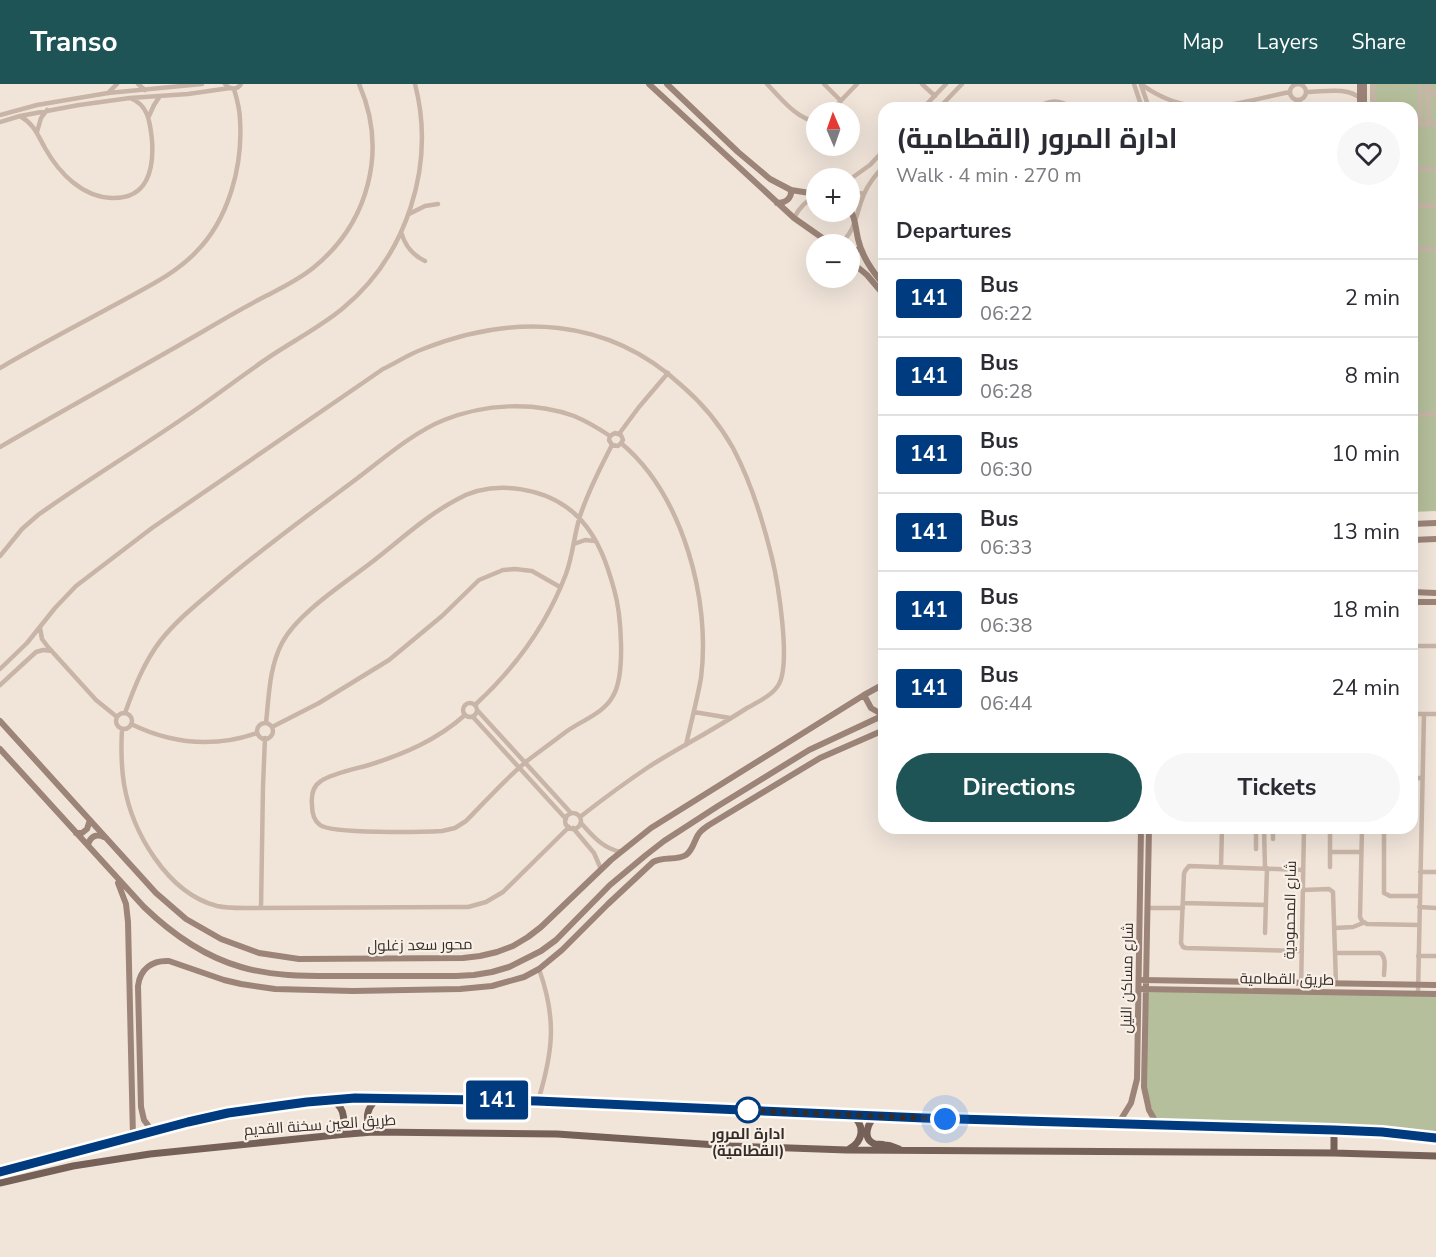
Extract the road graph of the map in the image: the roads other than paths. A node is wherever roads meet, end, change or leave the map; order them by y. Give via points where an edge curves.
1 (117, 84) edge
2 (138, 84) edge
3 (202, 84) edge
4 (241, 84) edge
5 (359, 84) edge
6 (415, 84) edge
7 (650, 84) edge
8 (667, 84) edge
9 (767, 84) edge
10 (824, 84) edge
11 (857, 84) edge
12 (922, 84) edge
13 (946, 84) edge
14 (962, 84) edge
15 (1134, 84) edge
16 (1141, 84) edge
17 (1361, 84) edge
18 (1373, 84) edge
19 (1420, 84) edge
20 (1427, 86) edge
21 (176, 87) junction
22 (230, 87) edge
23 (146, 90) junction
24 (1347, 91) junction
25 (1290, 92) junction
26 (1307, 92) junction
27 (108, 93) junction
28 (177, 95) junction
29 (160, 96) junction
30 (935, 96) junction
31 (1436, 96) edge
32 (78, 98) junction
33 (130, 98) junction
34 (1300, 100) joint
35 (841, 101) joint
36 (929, 102) edge
37 (945, 102) edge
38 (1140, 102) edge
39 (1147, 102) edge
40 (1173, 102) edge
41 (1239, 102) edge
42 (1361, 102) edge
43 (1362, 102) edge
44 (1374, 102) edge
45 (79, 105) junction
46 (46, 111) junction
47 (0, 115) edge
48 (20, 116) junction
49 (149, 116) junction
50 (806, 119) edge
51 (0, 122) edge
52 (1436, 123) edge
53 (1420, 124) joint
54 (1429, 124) junction
55 (37, 132) junction
56 (878, 156) edge
57 (1418, 169) edge
58 (1436, 169) edge
59 (860, 172) edge
60 (878, 173) edge
61 (791, 189) junction
62 (806, 193) edge
63 (860, 193) edge
64 (864, 194) junction
65 (806, 201) edge
66 (777, 203) junction
67 (438, 204) dead end
68 (860, 205) edge
69 (1436, 206) edge
70 (1418, 207) edge
71 (409, 214) junction
72 (794, 218) junction
73 (402, 232) junction
74 (817, 234) edge
75 (860, 249) edge
76 (1418, 249) edge
77 (1436, 249) edge
78 (425, 261) dead end
79 (860, 269) edge
80 (878, 278) edge
81 (878, 288) edge
82 (0, 368) edge
83 (668, 373) junction
84 (1436, 414) edge
85 (1418, 415) edge
86 (619, 434) junction
87 (610, 436) junction
88 (621, 443) junction
89 (612, 445) junction
90 (0, 447) edge
91 (580, 518) junction
92 (1436, 523) edge
93 (1418, 524) edge
94 (1436, 539) edge
95 (1418, 540) edge
96 (596, 541) junction
97 (574, 544) junction
98 (0, 556) edge
99 (560, 587) junction
100 (1418, 592) edge
101 (1436, 593) edge
102 (1418, 602) edge
103 (1436, 602) edge
104 (40, 628) junction
105 (27, 644) junction
106 (1418, 646) edge
107 (1436, 646) edge
108 (52, 651) junction
109 (36, 652) junction
110 (0, 669) edge
111 (0, 686) edge
112 (878, 687) edge
113 (864, 695) junction
114 (476, 704) junction
115 (478, 711) junction
116 (694, 712) junction
117 (125, 713) junction
118 (878, 713) edge
119 (1418, 714) edge
120 (1424, 714) junction
121 (1436, 714) edge
122 (465, 715) junction
123 (117, 717) junction
124 (473, 717) junction
125 (878, 717) edge
126 (731, 718) junction
127 (0, 721) edge
128 (266, 723) junction
129 (131, 724) junction
130 (272, 727) junction
131 (122, 729) junction
132 (257, 733) junction
133 (878, 733) edge
134 (265, 738) junction
135 (686, 745) junction
136 (0, 749) edge
137 (526, 762) junction
138 (520, 768) junction
139 (1418, 778) edge
140 (1422, 778) junction
141 (571, 813) junction
142 (566, 819) junction
143 (90, 820) junction
144 (581, 820) junction
145 (571, 827) junction
146 (75, 833) junction
147 (1141, 834) edge
148 (1149, 834) edge
149 (1222, 834) edge
150 (1256, 834) edge
151 (1264, 834) edge
152 (1273, 834) edge
153 (1304, 834) edge
154 (1330, 834) edge
155 (1362, 834) edge
156 (1384, 834) edge
157 (105, 837) junction
158 (1273, 839) dead end
159 (88, 846) junction
160 (1256, 849) dead end
161 (621, 852) junction
162 (1330, 852) junction
163 (1362, 852) junction
164 (1221, 867) junction
165 (1330, 867) dead end
166 (1266, 868) junction
167 (601, 869) junction
168 (1303, 870) junction
169 (1420, 872) junction
170 (1436, 872) edge
171 (117, 879) junction
172 (1303, 890) junction
173 (1420, 896) junction
174 (1183, 905) junction
175 (1266, 905) junction
176 (1419, 907) junction
177 (261, 908) junction
178 (1147, 908) junction
179 (1436, 908) edge
180 (1363, 923) junction
181 (1419, 925) junction
182 (1335, 928) junction
183 (1265, 933) dead end
184 (1302, 951) junction
185 (1335, 953) junction
186 (1418, 956) junction
187 (1436, 956) edge
188 (532, 957) junction
189 (539, 969) junction
190 (1384, 975) dead end
191 (1142, 980) junction
192 (1301, 983) junction
193 (1336, 984) junction
194 (1418, 985) junction
195 (1436, 985) edge
196 (1142, 989) junction
197 (1301, 992) junction
198 (1418, 993) junction
199 (1436, 994) edge
200 (378, 1098) junction
201 (333, 1100) junction
202 (537, 1101) junction
203 (851, 1115) junction
204 (876, 1116) junction
205 (1118, 1124) junction
206 (1157, 1124) junction
207 (1334, 1130) junction
208 (153, 1132) junction
209 (373, 1132) junction
210 (336, 1135) junction
211 (133, 1137) junction
212 (1436, 1138) edge
213 (847, 1150) junction
214 (902, 1151) junction
215 (1334, 1153) junction
216 (1436, 1156) edge
217 (0, 1172) edge
218 (0, 1183) edge

1 - 27 street
2 - 23 street
3 - 21 street
4 - 22 street
5 - 90 street via 372,129 369,183 348,230 326,256 285,286
6 - 71 street via 422,157
7 - 66 street
8 - 61 street via 764,175
9 - 50 street
10 - 35 street
11 - 35 street
12 - 30 street
13 - 30 street
14 - 37 street
15 - 38 street
16 - 39 street
16 - 40 street
17 - 24 street
17 - 43 street
18 - 44 street
19 - 53 street
20 - 31 street
20 - 54 street
21 - 23 street
21 - 28 street
22 - 28 street
22 - 82 street via 240,119 238,164 227,201 204,244 166,277
23 - 27 street
24 - 26 street
24 - 42 street
25 - 26 street via 1300,84
25 - 34 street
25 - 41 street
26 - 34 street
27 - 32 street
28 - 29 street
29 - 33 street
29 - 49 street
30 - 36 street
32 - 45 street
32 - 47 street
33 - 45 street
33 - 49 street
45 - 46 street
46 - 48 street
46 - 55 street
48 - 51 street
48 - 55 street
49 - 55 street via 153,150 150,176 126,197 104,197 83,189 57,167
52 - 54 street
53 - 54 street
56 - 59 street
57 - 58 street
60 - 64 street
61 - 62 street
61 - 66 street via 789,199
63 - 64 street
64 - 68 street
65 - 72 street
66 - 72 street
67 - 71 street
69 - 70 street
71 - 73 street
72 - 74 street
73 - 78 street via 407,246
73 - 98 street via 380,269 342,309 38,515
75 - 80 street
76 - 77 street
79 - 81 street
83 - 86 street
83 - 104 street via 615,343 553,327 488,331 422,349 383,369 152,528 76,586
83 - 126 street via 704,406 732,447 765,529 776,572 783,672 773,691
84 - 85 street
86 - 87 street
86 - 88 street
87 - 89 street
87 - 117 street via 574,416 526,407 473,412 427,429 253,556 188,612 149,658
88 - 89 street
88 - 116 street via 662,491 692,565 703,643
89 - 91 street
91 - 96 street
91 - 97 street
91 - 128 street via 551,498 521,489 491,489 456,500 310,610 290,631 275,658
92 - 93 street
94 - 95 street
96 - 97 street
96 - 137 street via 607,562 619,610 621,651 617,687 607,705
97 - 99 street
99 - 114 street via 522,654
99 - 130 street via 523,569 503,570 479,580 389,660
100 - 101 street
102 - 103 street
104 - 105 street
104 - 108 street via 42,639
105 - 109 street
105 - 110 street
106 - 107 street
108 - 109 street
108 - 123 street via 96,700
109 - 111 street
112 - 113 street, محور سعد زغلول
113 - 118 street
113 - 161 street, محور سعد زغلول via 672,814
114 - 115 street
114 - 122 street via 465,705
115 - 124 street
115 - 137 street
116 - 126 street
116 - 135 street
117 - 123 street
117 - 129 street via 132,718
119 - 120 street
120 - 121 street
120 - 140 street
122 - 124 street
122 - 138 street via 424,744 320,781 311,800 315,821 331,829 448,830 466,821
123 - 131 street
124 - 138 street
125 - 188 street, محور سعد زغلول via 809,750 678,832 628,870 556,940
126 - 135 street
127 - 143 street, محور سعد زغلول
128 - 130 street
128 - 132 street via 259,725
129 - 131 street
129 - 132 street via 157,735 193,742 230,741
130 - 134 street via 272,733
131 - 177 street via 124,786 139,830 161,866 184,889 204,901 230,908
132 - 134 street
133 - 189 street via 820,758 709,825 685,855 653,862
134 - 177 street
135 - 144 street via 640,773
136 - 146 street, محور سعد زغلول
137 - 138 street
137 - 141 street
138 - 142 street
139 - 140 street
140 - 169 street
141 - 142 street
141 - 144 street via 578,814
142 - 145 street
143 - 146 street via 87,829
143 - 157 street, محور سعد زغلول
144 - 145 street via 577,827
144 - 161 street via 603,845
145 - 167 street via 594,853
145 - 177 street via 503,892 477,905
146 - 159 street, محور سعد زغلول
147 - 191 street, شارع مساكن النيل
148 - 178 street, شارع مساكن النيل
149 - 164 street
150 - 160 street
151 - 166 street
152 - 158 street
153 - 168 street, شارع المحمودية
154 - 162 street
155 - 163 street
156 - 173 street via 1384,893
157 - 159 street via 94,836
157 - 167 street, محور سعد زغلول via 156,893 203,930 259,953 299,958 463,958 497,952 541,927
159 - 171 street, محور سعد زغلول
161 - 167 street, محور سعد زغلول
162 - 163 street
162 - 165 street
163 - 180 street
164 - 166 street
164 - 174 street via 1186,868
166 - 168 street
166 - 175 street
168 - 172 street, شارع المحمودية
169 - 170 street
169 - 173 street
171 - 188 street, محور سعد زغلول via 154,917 186,942 222,960 260,972 319,976 474,975
171 - 211 street via 128,922
172 - 182 street via 1333,892
172 - 184 street, شارع المحمودية
173 - 176 street
174 - 175 street
174 - 178 street
174 - 184 street via 1184,948
175 - 183 street
176 - 179 street
176 - 181 street
178 - 191 street, شارع مساكن النيل
180 - 181 street
180 - 182 street
181 - 186 street
182 - 185 street
184 - 192 street, شارع المحمودية
185 - 190 street via 1380,953 1384,956
185 - 193 street
186 - 187 street
186 - 194 street
188 - 189 street
189 - 202 street via 551,1016 551,1045
189 - 208 street via 508,982 460,989 297,990 241,984 173,962 152,963 138,982 141,1107
191 - 192 street, طريق القطامية
191 - 196 street, شارع مساكن النيل
192 - 193 street, طريق القطامية
192 - 197 street, شارع المحمودية
193 - 194 street, طريق القطامية
194 - 195 street, طريق القطامية
194 - 198 street
196 - 197 street, طريق القطامية
196 - 205 street, شارع مساكن النيل via 1136,1087
196 - 206 street, شارع مساكن النيل via 1144,1087
197 - 198 street, طريق القطامية
198 - 199 street, طريق القطامية
200 - 201 main road, طريق العين سخنة القديم
200 - 202 main road, طريق العين سخنة القديم
200 - 209 main road via 367,1114
201 - 208 main road, طريق العين سخنة القديم via 228,1113
201 - 210 main road via 344,1116 344,1124
202 - 203 main road, طريق العين سخنة القديم
203 - 204 main road, طريق العين سخنة القديم
203 - 213 main road via 862,1132 858,1142
204 - 205 main road, طريق العين سخنة القديم
204 - 214 main road via 867,1125 870,1140
205 - 206 main road, طريق العين سخنة القديم
206 - 207 main road, طريق العين سخنة القديم
207 - 212 main road, طريق العين سخنة القديم
207 - 215 main road
208 - 211 main road, طريق العين سخنة القديم
209 - 210 main road, طريق العين سخنة القديم
209 - 213 main road, طريق العين سخنة القديم via 557,1134
210 - 218 main road, طريق العين سخنة القديم via 113,1159
211 - 217 main road, طريق العين سخنة القديم
213 - 214 main road, طريق العين سخنة القديم
214 - 215 main road, طريق العين سخنة القديم
215 - 216 main road, طريق العين سخنة القديم

